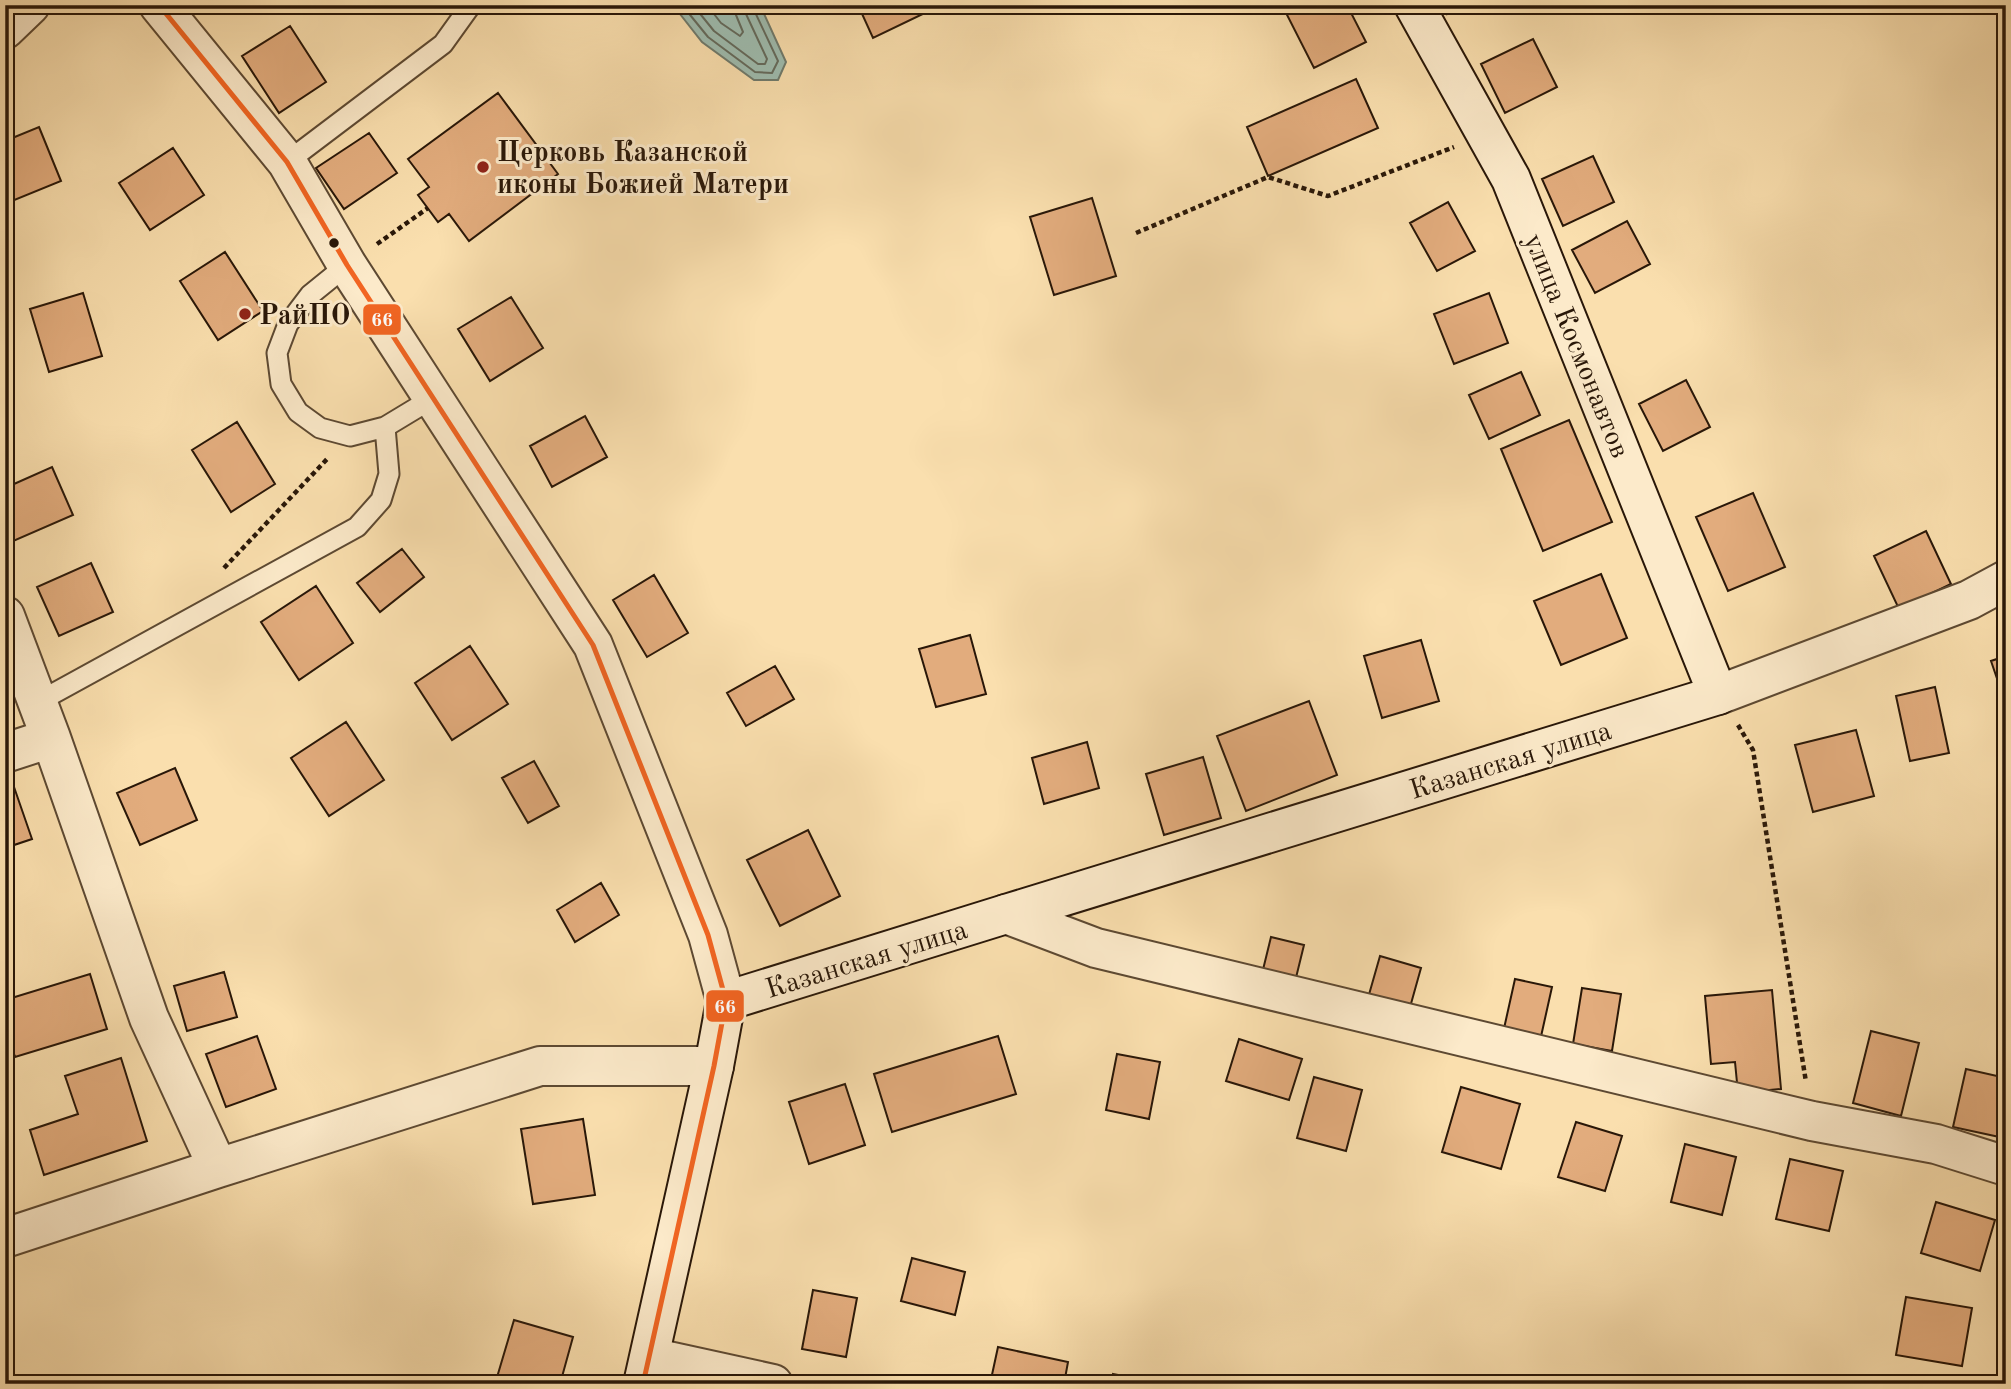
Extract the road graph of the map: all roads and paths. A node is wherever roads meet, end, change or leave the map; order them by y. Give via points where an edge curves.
1 (30, 5) edge
2 (159, 5) edge
3 (471, 5) edge
4 (1414, 5) edge
5 (5, 29) edge
6 (1486, 135) junction
7 (287, 162) junction
8 (428, 208) dead end
9 (1136, 233) dead end
10 (347, 265) junction
11 (433, 398) junction
12 (385, 427) junction
13 (350, 436) junction
14 (218, 575) dead end
15 (2006, 580) edge
16 (5, 616) edge
17 (1718, 695) junction
18 (38, 702) junction
19 (51, 738) junction
20 (5, 753) edge
21 (1006, 914) junction
22 (726, 1001) junction
23 (714, 1066) junction
24 (1812, 1121) junction
25 (2006, 1166) edge
26 (218, 1168) junction
27 (5, 1238) edge
28 (646, 1370) edge
29 (773, 1384) edge

1 - 5 street
2 - 7 street
3 - 7 lane via 443,44
4 - 6 street, улица Космонавтов
6 - 9 path via 1328,196 1268,177
6 - 17 street, улица Космонавтов via 1511,179
7 - 10 street
8 - 10 path
10 - 11 street
10 - 13 lane via 310,295 288,324 277,353 281,384 298,412 320,428
11 - 12 lane
11 - 22 street via 593,645 708,934
12 - 13 lane
12 - 18 lane via 389,474 381,500 357,527
13 - 14 path
15 - 17 street, Казанская улица via 1969,600
16 - 18 street
17 - 21 street, Казанская улица
17 - 24 path via 1753,750
18 - 19 street
19 - 20 street
19 - 26 street via 149,1018
21 - 22 street, Казанская улица
21 - 24 street, Казанская улица via 1096,948
22 - 23 street
23 - 26 street via 540,1066
23 - 28 street
24 - 25 street, Казанская улица via 1936,1144
26 - 27 street
28 - 29 street

